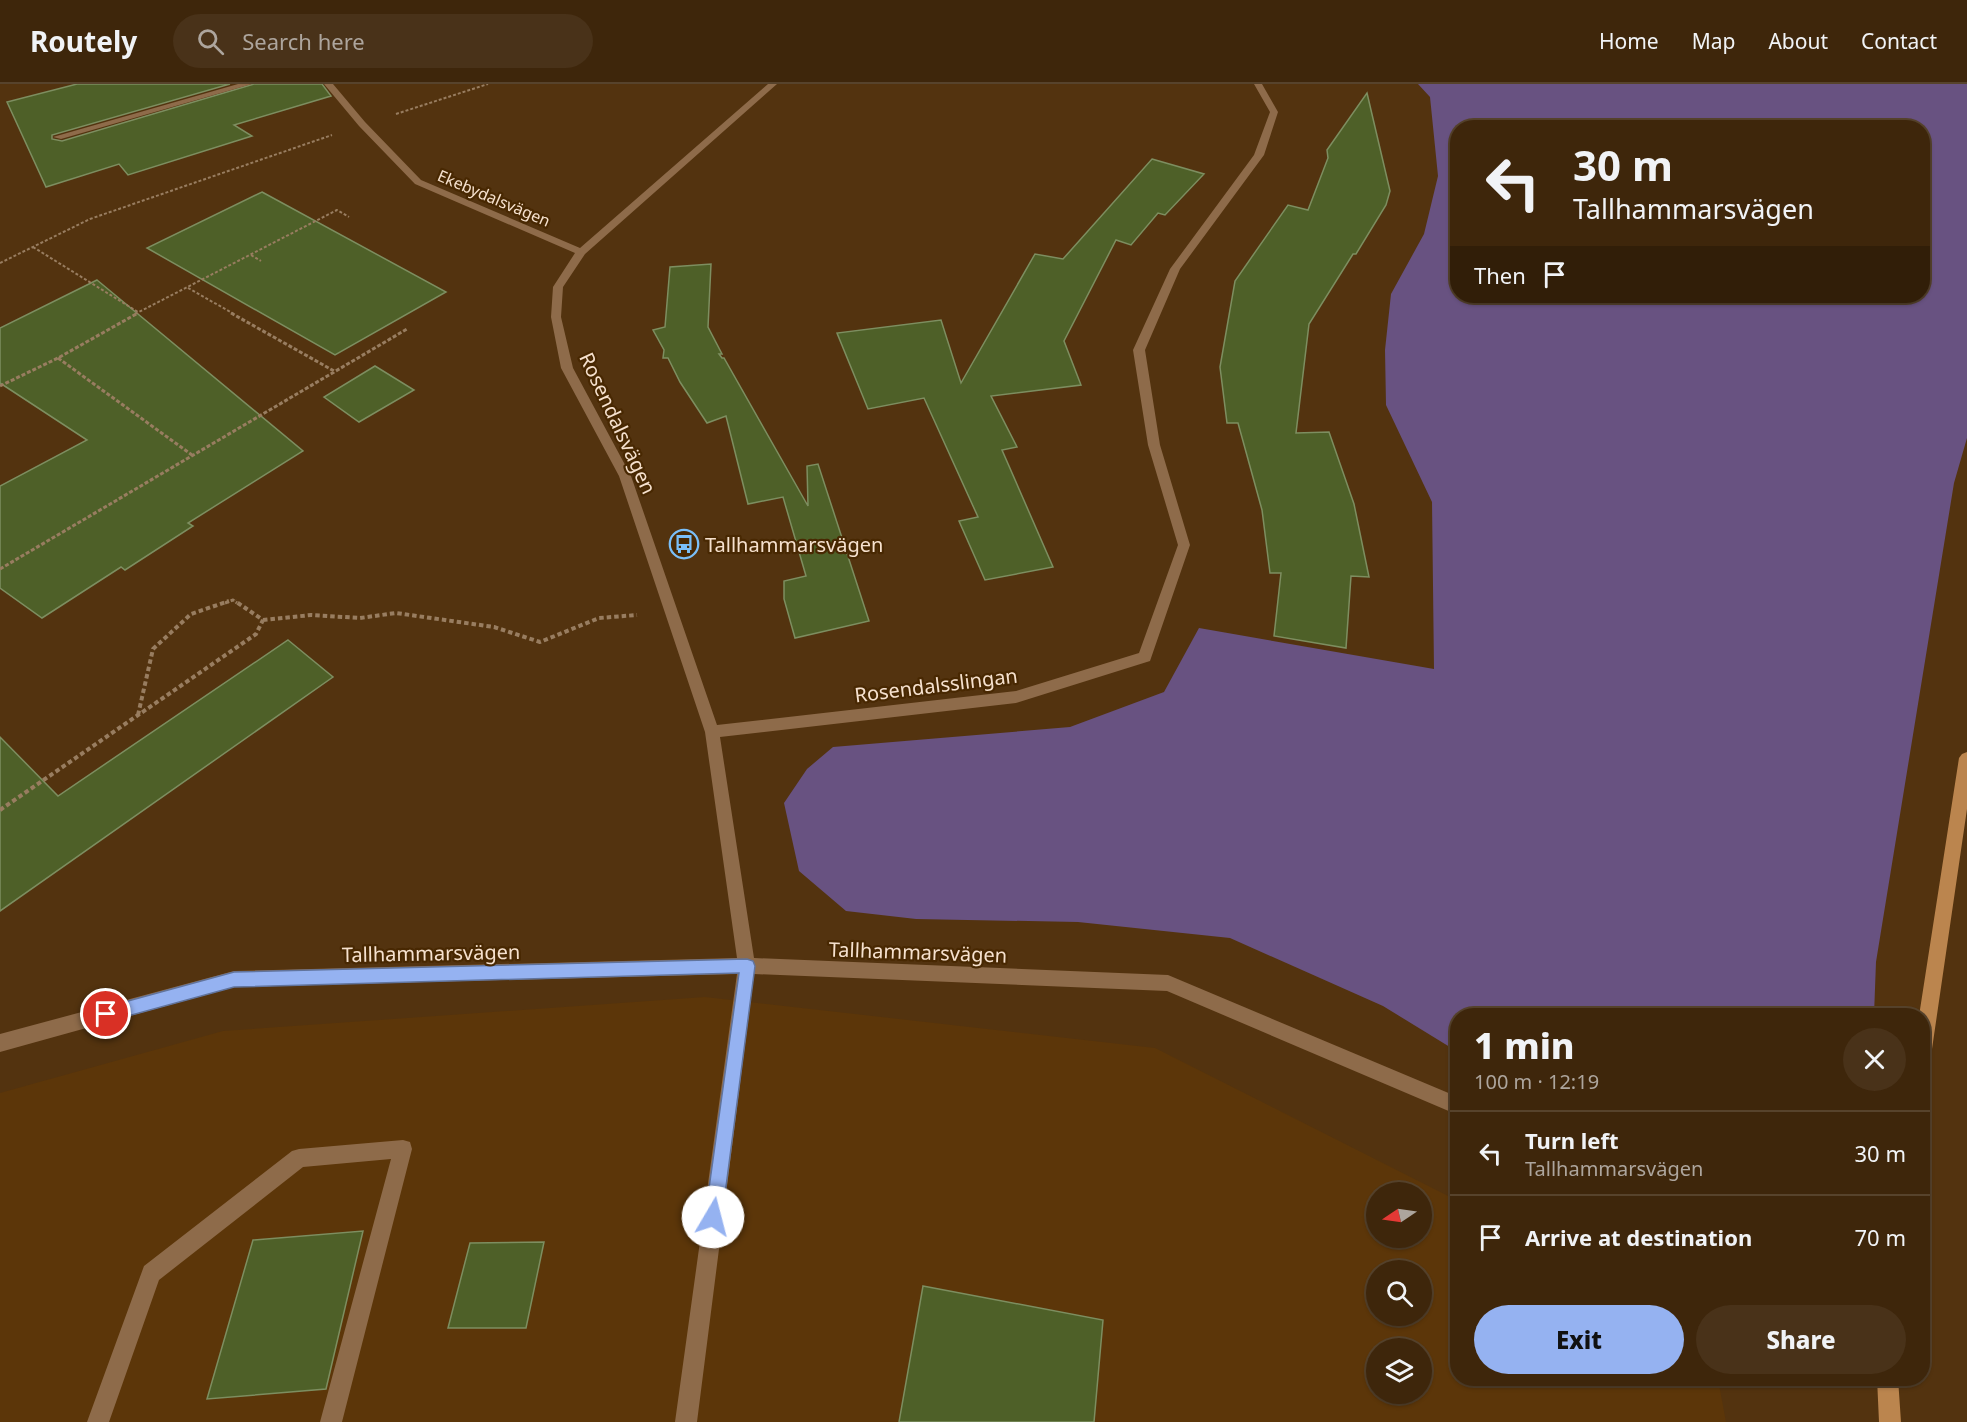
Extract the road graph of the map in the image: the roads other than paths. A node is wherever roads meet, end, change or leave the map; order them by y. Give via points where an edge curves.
1 (248, 84) edge
2 (328, 84) edge
3 (772, 84) edge
4 (1258, 84) edge
5 (58, 137) dead end
6 (581, 252) junction
7 (712, 732) junction
8 (1967, 758) edge
9 (747, 966) junction
10 (1929, 1008) edge
11 (0, 1043) edge
12 (1450, 1103) edge
13 (1888, 1386) edge
14 (98, 1422) edge
15 (331, 1422) edge
16 (686, 1422) edge
17 (1890, 1422) edge

1 - 5 street
2 - 6 street, Ekebydalsvägen via 418,182
3 - 6 street, Rosendalsvägen
4 - 7 street, Rosendalsslingan via 1274,112 1259,155 1175,269 1138,350 1155,445 1184,545 1145,657 1016,697
6 - 7 street, Rosendalsvägen via 558,287 556,317 567,368 625,476
7 - 9 street, Rosendalsvägen
8 - 10 main road
9 - 11 street, Tallhammarsvägen via 234,979
9 - 12 street, Tallhammarsvägen via 1168,983
9 - 16 street, Rosendalsvägen
13 - 17 main road
14 - 15 street via 151,1273 299,1158 403,1149

